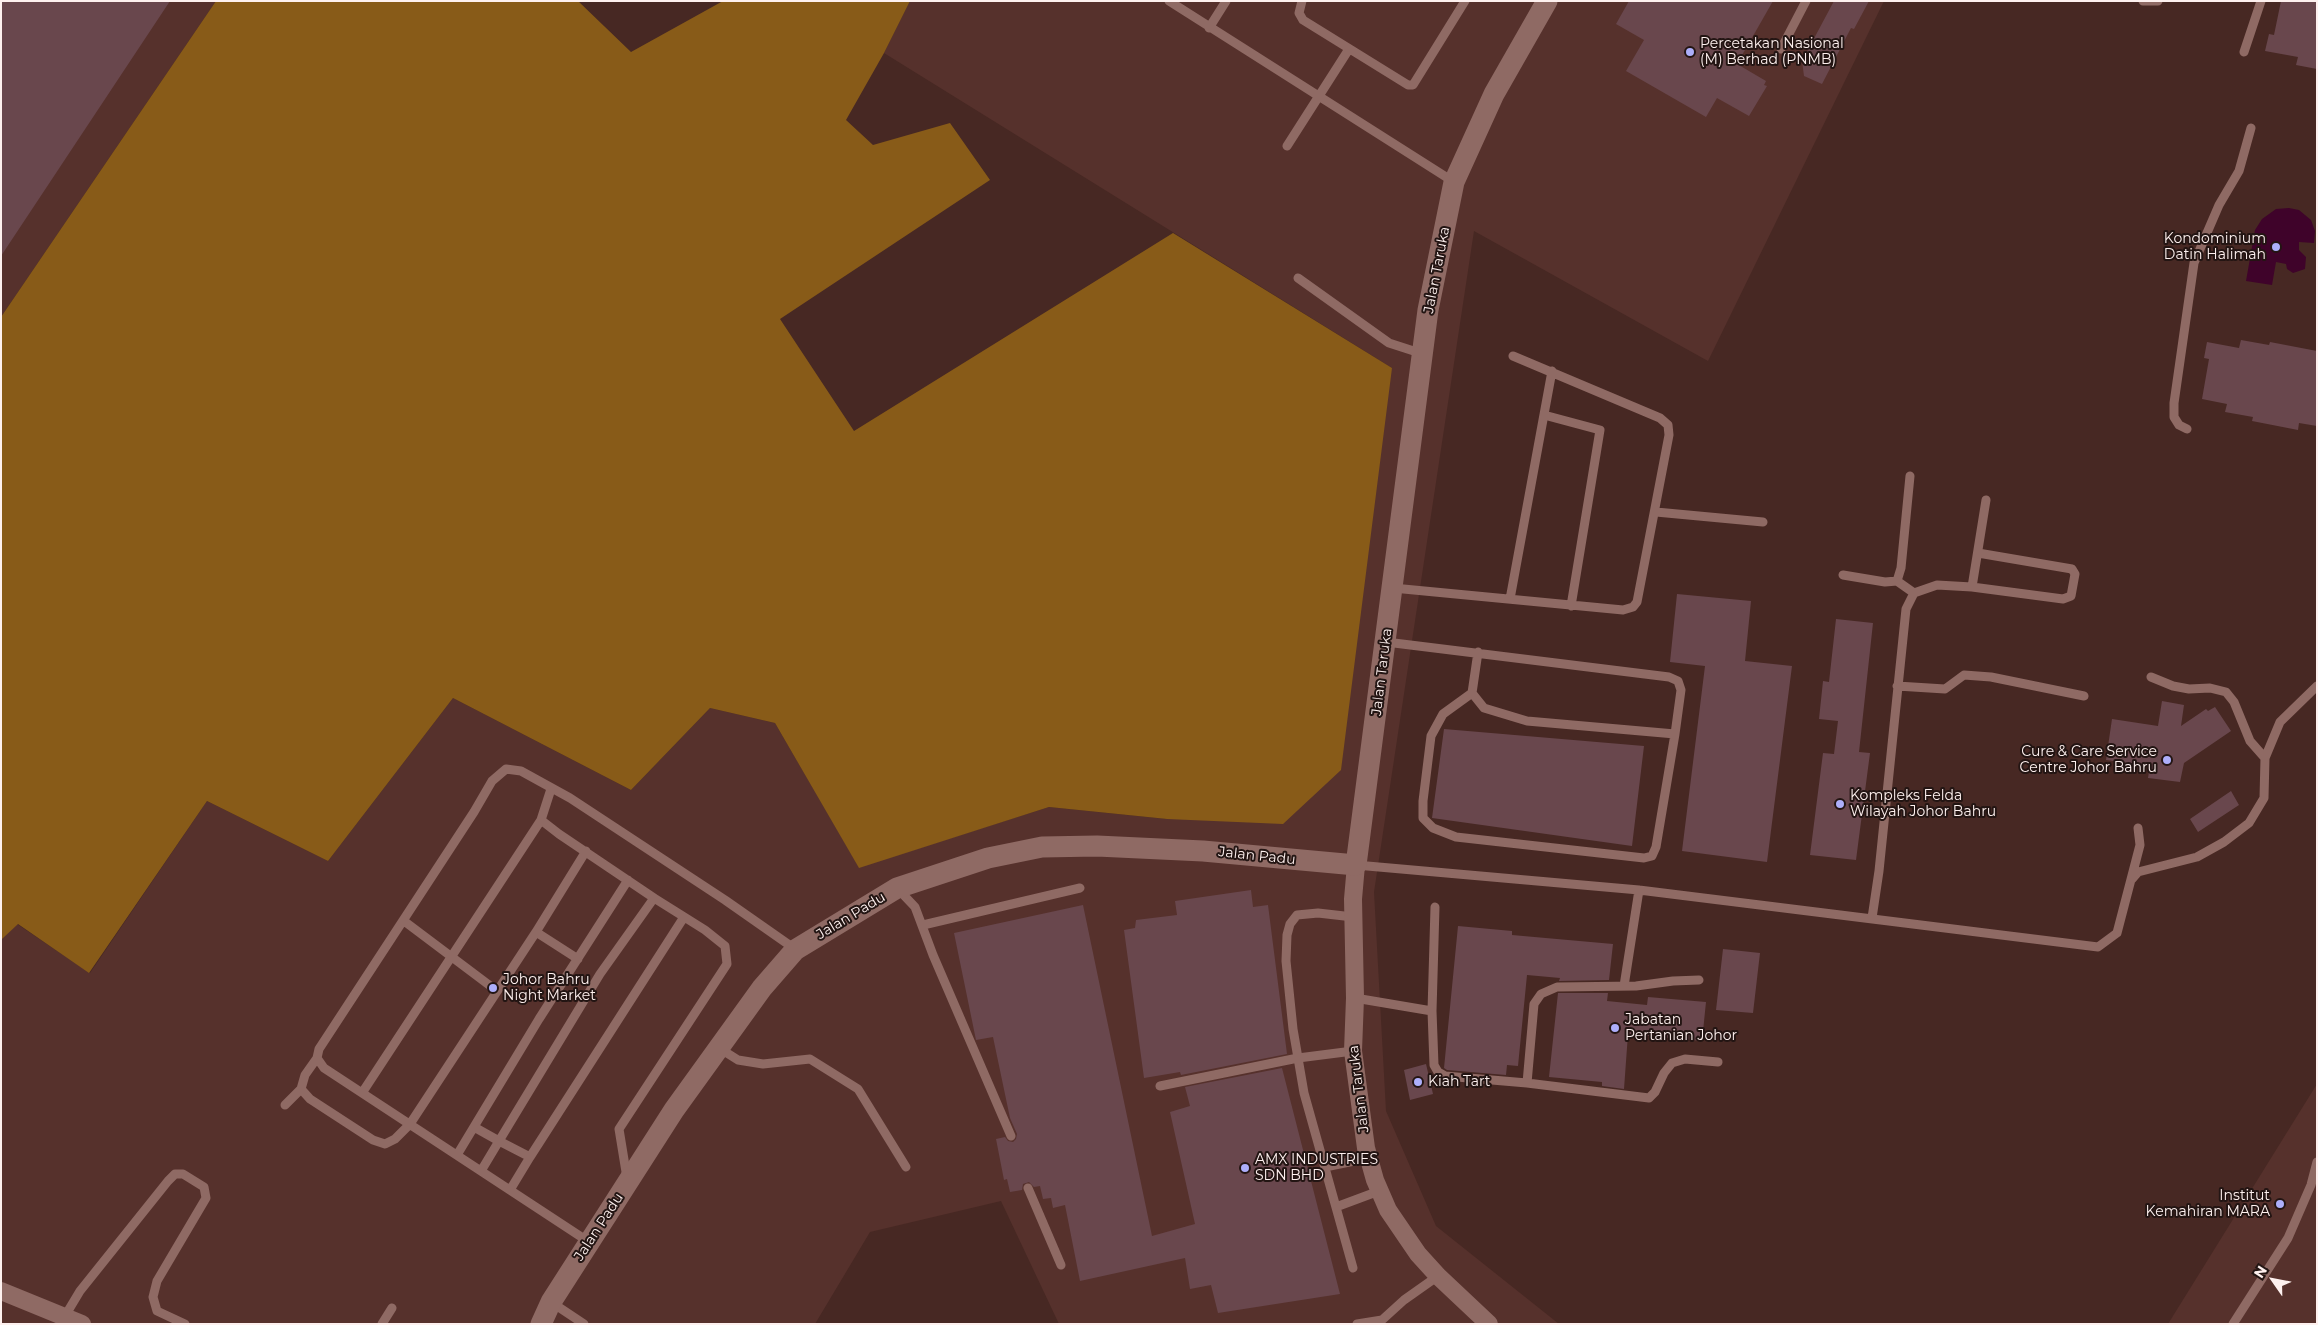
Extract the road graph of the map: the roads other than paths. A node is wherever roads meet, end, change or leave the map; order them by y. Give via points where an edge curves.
1 (1170, 1) edge
2 (1226, 1) edge
3 (1302, 1) edge
4 (1465, 1) edge
5 (1547, 1) edge
6 (1806, 1) edge
7 (2143, 1) edge
8 (2158, 1) edge
9 (2261, 1) edge
10 (1209, 28) junction
11 (1349, 49) junction
12 (1781, 49) dead end
13 (2244, 52) dead end
14 (1319, 97) junction
15 (2251, 128) dead end
16 (1287, 146) dead end
17 (1454, 182) junction
18 (1298, 278) dead end
19 (1423, 354) junction
20 (1513, 356) dead end
21 (1552, 371) junction
22 (1544, 416) junction
23 (2188, 429) dead end
24 (1910, 476) dead end
25 (1986, 500) dead end
26 (1656, 512) junction
27 (1762, 522) dead end
28 (1978, 553) junction
29 (1843, 575) dead end
30 (1897, 581) junction
31 (1972, 587) junction
32 (1393, 588) junction
33 (1914, 594) junction
34 (1510, 599) junction
35 (1571, 606) junction
36 (1385, 642) junction
37 (1478, 652) junction
38 (2151, 677) dead end
39 (1897, 686) junction
40 (2317, 686) edge
41 (1472, 692) junction
42 (2084, 696) dead end
43 (1675, 734) junction
44 (2264, 758) junction
45 (551, 789) junction
46 (541, 820) junction
47 (2138, 828) dead end
48 (586, 851) junction
49 (1356, 865) junction
50 (628, 880) junction
51 (2129, 883) junction
52 (897, 888) junction
53 (1080, 888) dead end
54 (1639, 890) junction
55 (654, 898) junction
56 (1434, 907) dead end
57 (684, 917) junction
58 (1353, 917) junction
59 (1872, 918) junction
60 (404, 921) junction
61 (923, 926) junction
62 (536, 932) junction
63 (795, 950) junction
64 (450, 957) junction
65 (578, 959) junction
66 (1699, 980) dead end
67 (1624, 986) junction
68 (497, 991) junction
69 (1355, 998) junction
70 (1432, 1011) junction
71 (719, 1048) junction
72 (1353, 1051) junction
73 (318, 1058) junction
74 (1298, 1058) junction
75 (1718, 1062) dead end
76 (1528, 1083) junction
77 (1160, 1086) dead end
78 (301, 1089) junction
79 (362, 1093) junction
80 (285, 1105) dead end
81 (410, 1124) junction
82 (474, 1127) junction
83 (1011, 1136) dead end
84 (498, 1140) junction
85 (457, 1156) junction
86 (530, 1158) junction
87 (1369, 1158) junction
88 (2317, 1162) edge
89 (906, 1167) dead end
90 (1325, 1167) junction
91 (480, 1171) junction
92 (628, 1183) junction
93 (1028, 1188) dead end
94 (510, 1190) junction
95 (1379, 1191) junction
96 (1336, 1207) junction
97 (589, 1242) junction
98 (1061, 1265) dead end
99 (1353, 1268) dead end
100 (1438, 1276) junction
101 (1, 1291) edge
102 (551, 1302) junction
103 (392, 1308) dead end
104 (65, 1316) junction
105 (1385, 1322) edge
106 (82, 1324) edge
107 (185, 1324) edge
108 (382, 1324) edge
109 (540, 1324) edge
110 (584, 1324) edge
111 (1357, 1324) edge
112 (1489, 1324) edge
113 (2233, 1324) edge

1 - 10 lane
2 - 10 lane
3 - 11 lane via 1299,13 1303,20
4 - 11 lane via 1413,85
5 - 17 street, Jalan Taruka via 1494,94
6 - 12 lane
7 - 8 lane
9 - 13 lane
10 - 14 lane
11 - 14 lane
14 - 16 lane
14 - 17 lane
15 - 23 lane via 2239,171 2219,205 2194,262 2174,403 2174,417 2179,425
17 - 19 street, Jalan Taruka via 1428,310
18 - 19 lane via 1389,343
19 - 32 street, Jalan Taruka
20 - 21 lane
21 - 22 lane
21 - 26 lane via 1660,418 1668,425
22 - 34 lane
22 - 35 lane via 1600,430
24 - 30 lane
25 - 28 lane
26 - 27 lane
26 - 35 lane via 1639,597 1633,607 1623,610
28 - 31 lane
28 - 31 lane via 2069,568 2075,574 2071,596 2063,599
29 - 30 lane
30 - 33 lane
31 - 33 lane via 1937,585
32 - 34 lane
32 - 36 street, Jalan Taruka
33 - 39 lane via 1906,609
34 - 35 lane
36 - 37 lane
36 - 49 street, Jalan Taruka
37 - 41 lane
37 - 43 lane via 1669,676 1678,681 1681,690
38 - 44 lane via 2173,686 2226,692 2234,702 2250,741
39 - 42 lane via 1944,689 1964,675 1991,677
39 - 59 lane
40 - 44 lane via 2280,722
41 - 43 lane via 1484,708 1527,721
41 - 43 lane via 1443,714 1431,736 1423,801 1423,818 1433,828 1456,837 1644,858 1652,856
44 - 51 lane via 2264,798 2250,824 2197,857 2138,872
45 - 46 lane
45 - 60 lane via 521,771 506,770 492,781
45 - 63 lane via 570,798 725,900
46 - 48 lane
46 - 64 lane
47 - 51 lane via 2140,845
48 - 50 lane
48 - 62 lane
49 - 52 street, Jalan Padu via 1203,851 1097,846 1042,848 988,858
49 - 54 lane
49 - 58 street, Jalan Taruka
50 - 55 lane
50 - 65 lane
51 - 59 lane via 2116,933 2098,946
52 - 61 lane via 915,907
52 - 63 street, Jalan Padu
53 - 61 lane
54 - 59 lane
54 - 67 lane
55 - 57 lane
55 - 84 lane via 600,974
56 - 70 lane
57 - 86 lane
57 - 92 lane via 725,946 727,964 619,1128
58 - 69 street, Jalan Taruka
58 - 74 lane via 1318,912 1297,914 1290,924 1286,961
60 - 64 lane
60 - 73 lane via 319,1049
61 - 83 lane
62 - 65 lane
62 - 68 lane
63 - 71 street, Jalan Padu via 762,988
64 - 68 lane
64 - 79 lane
65 - 82 lane
66 - 67 lane
67 - 76 lane via 1557,987 1541,994 1534,1004
68 - 81 lane
69 - 70 lane
69 - 72 street, Jalan Taruka
70 - 76 lane via 1434,1065 1438,1072 1445,1076
71 - 89 lane via 738,1060 763,1064 810,1059 858,1089
71 - 92 street, Jalan Padu via 674,1110
72 - 74 lane
72 - 87 street, Jalan Taruka
73 - 78 lane via 305,1075
73 - 79 lane via 324,1068
74 - 77 lane
74 - 90 lane via 1304,1094
75 - 76 lane via 1686,1059 1672,1063 1649,1098
78 - 80 lane
78 - 81 lane via 310,1099 384,1144
79 - 81 lane
81 - 85 lane
82 - 84 lane
82 - 85 lane
84 - 86 lane
84 - 91 lane
85 - 91 lane
86 - 94 lane
87 - 90 lane
87 - 95 street, Jalan Taruka
88 - 113 lane via 2311,1185 2288,1238
90 - 96 lane
91 - 94 lane
92 - 97 street, Jalan Padu
93 - 98 lane
94 - 97 lane
95 - 96 lane
95 - 100 street, Jalan Taruka via 1418,1254
96 - 99 lane
97 - 102 street, Jalan Padu
100 - 105 lane via 1404,1300
100 - 112 street, Jalan Taruka
101 - 104 street
102 - 109 street, Jalan Padu
102 - 110 lane
103 - 108 lane
104 - 106 street
104 - 107 lane via 80,1291 168,1181 175,1174 183,1174 204,1187 206,1198 157,1281 153,1298 157,1311
105 - 111 lane

